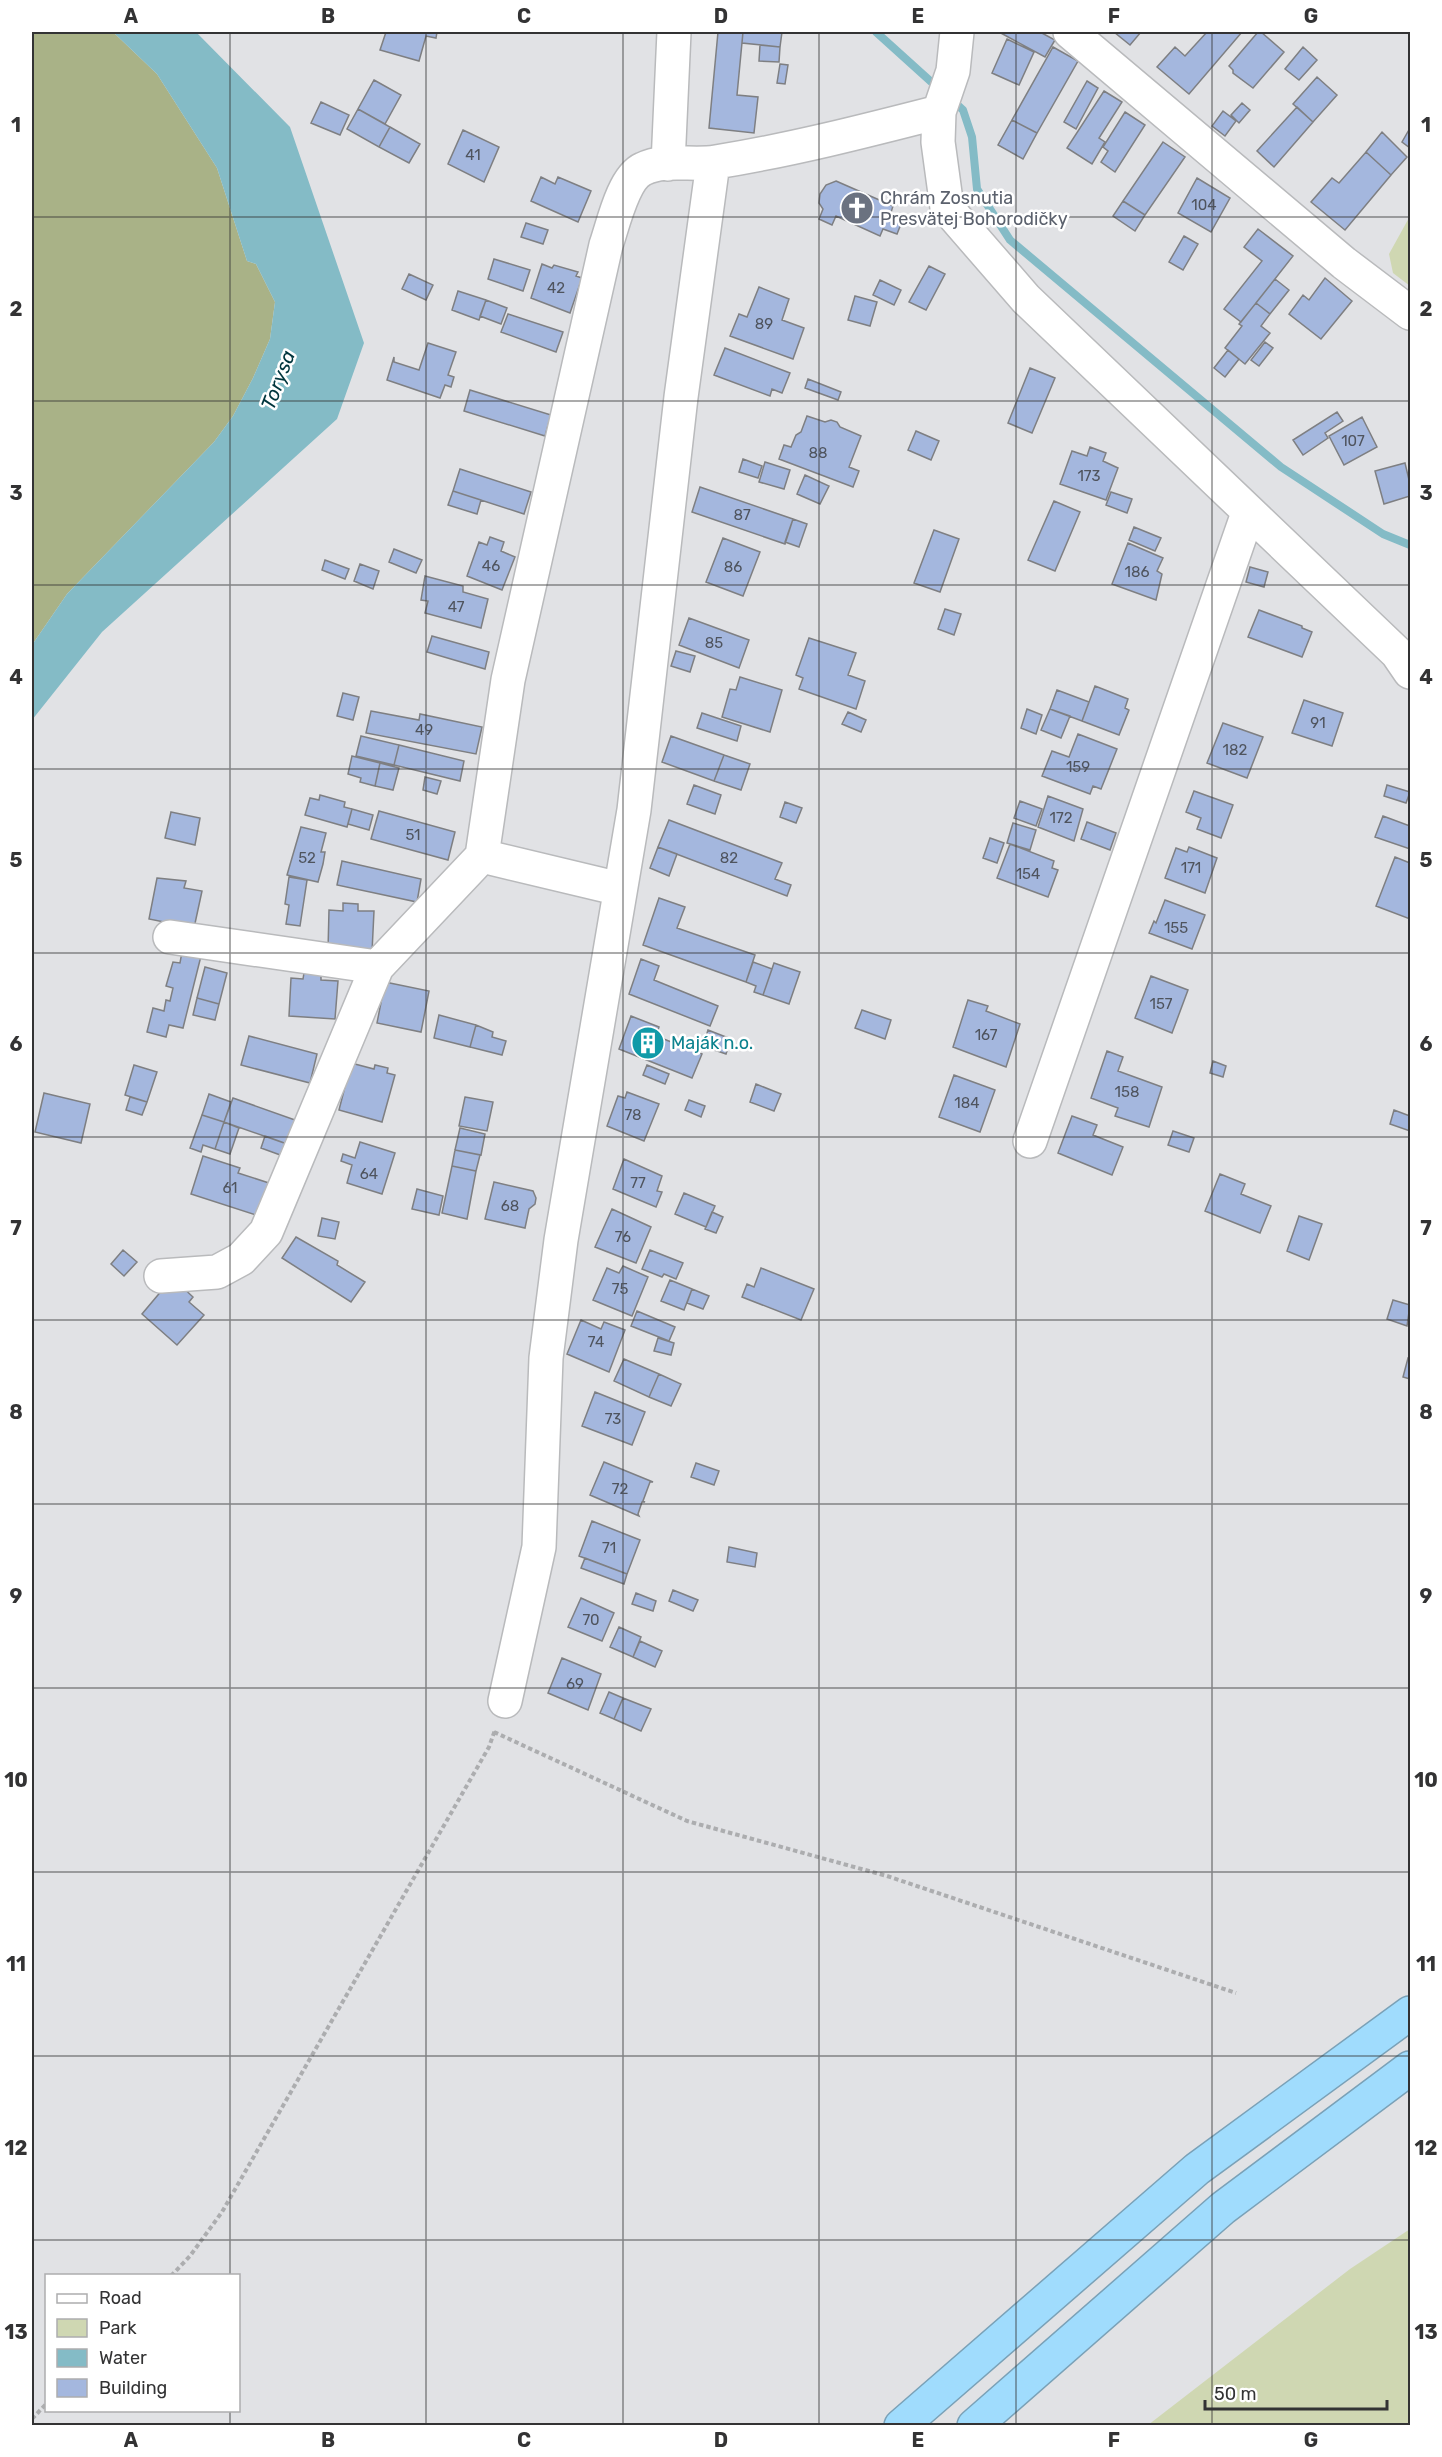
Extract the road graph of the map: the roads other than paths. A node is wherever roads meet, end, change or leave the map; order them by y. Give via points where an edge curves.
1 (674, 32) edge
2 (957, 32) edge
3 (1070, 32) edge
4 (939, 112) junction
5 (713, 163) junction
6 (668, 164) junction
7 (1410, 313) edge
8 (1248, 513) junction
9 (1410, 672) edge
10 (482, 856) junction
11 (621, 889) junction
12 (170, 937) dead end
13 (376, 967) junction
14 (1030, 1141) dead end
15 (161, 1276) dead end
16 (505, 1701) road end
17 (1410, 2013) edge
18 (1410, 2068) edge
19 (901, 2426) edge
20 (974, 2426) edge

1 - 6 street
2 - 4 street via 953,71
3 - 7 street via 1344,263
4 - 5 street
4 - 8 street via 938,142 947,208 1026,299
5 - 6 street
5 - 11 street
6 - 10 street via 642,169 626,187 606,245 508,680
8 - 9 street via 1396,653
8 - 14 street
10 - 11 street
10 - 13 street
11 - 16 street via 561,1239 546,1358 539,1547
12 - 13 street
13 - 15 street via 266,1232 242,1259 217,1272
17 - 19 highway via 1197,2169
18 - 20 highway via 1223,2208

